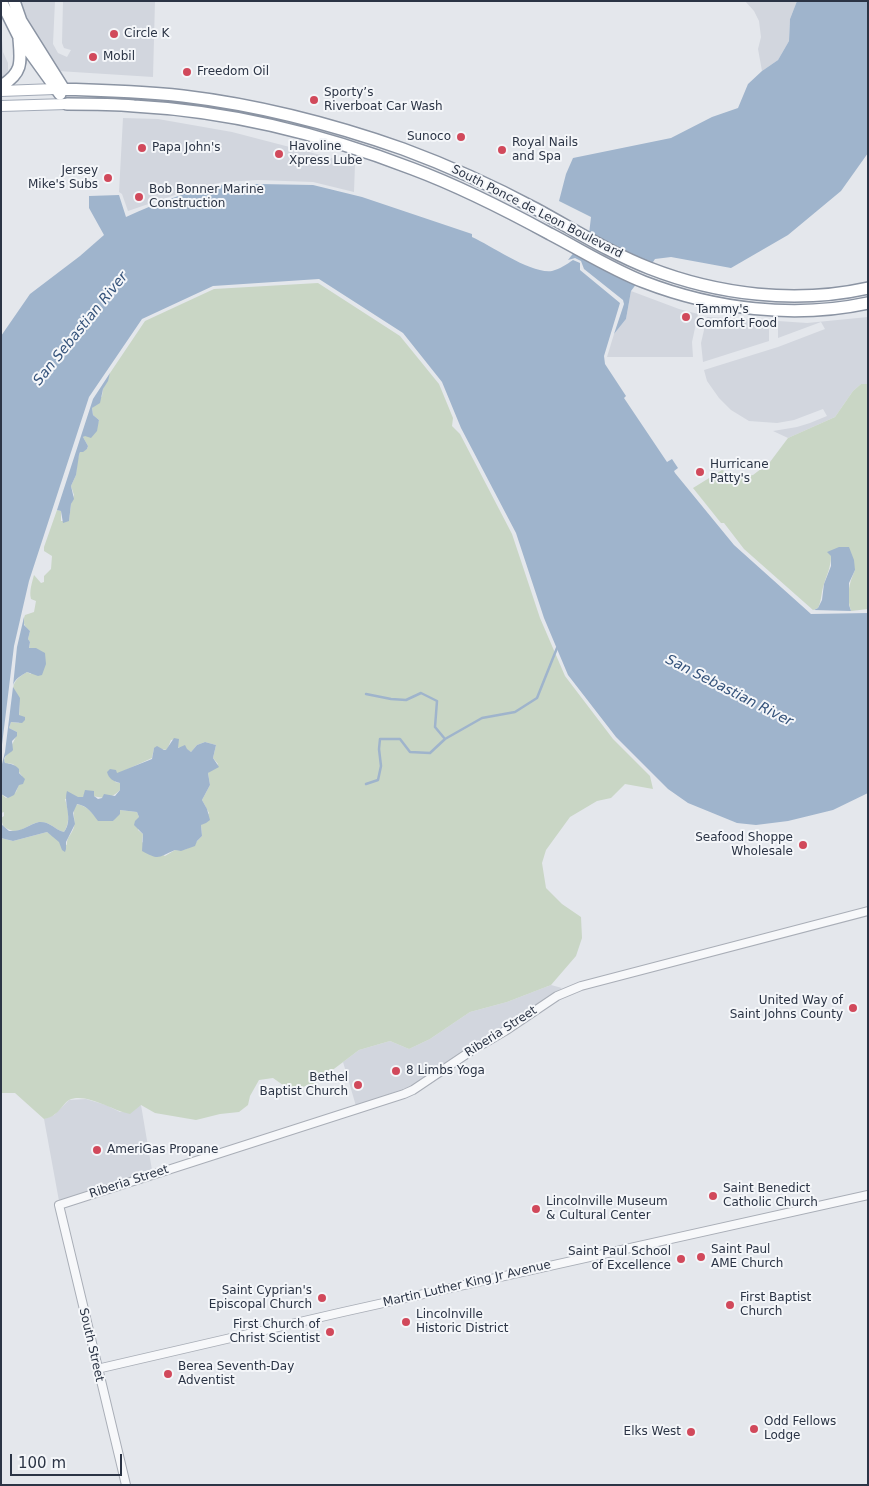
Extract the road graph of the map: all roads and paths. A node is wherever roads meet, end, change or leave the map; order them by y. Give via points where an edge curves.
1 (1, 1) edge
2 (14, 1) edge
3 (19, 37) junction
4 (1, 86) edge
5 (60, 89) junction
6 (1, 91) edge
7 (67, 104) junction
8 (1, 106) edge
9 (868, 288) edge
10 (868, 303) edge
11 (868, 911) edge
12 (868, 1194) edge
13 (59, 1205) joint
14 (97, 1369) junction
15 (126, 1485) edge

1 - 3 highway
2 - 5 highway via 25,28
3 - 4 highway via 17,73
3 - 5 highway
5 - 6 main road, South Ponce de Leon Boulevard
5 - 7 highway
5 - 9 highway, South Ponce de Leon Boulevard via 142,92 209,100 286,114 360,135 484,183 647,267 709,287 767,295 818,296
7 - 8 main road, South Ponce de Leon Boulevard
7 - 10 highway, South Ponce de Leon Boulevard via 196,112 286,129 360,150 446,182 622,272 683,295 727,305 774,310 823,309
11 - 13 street, Riberia Street via 565,991 414,1090
12 - 14 street, Martin Luther King Jr Avenue
13 - 14 street, South Street
14 - 15 street, South Street

